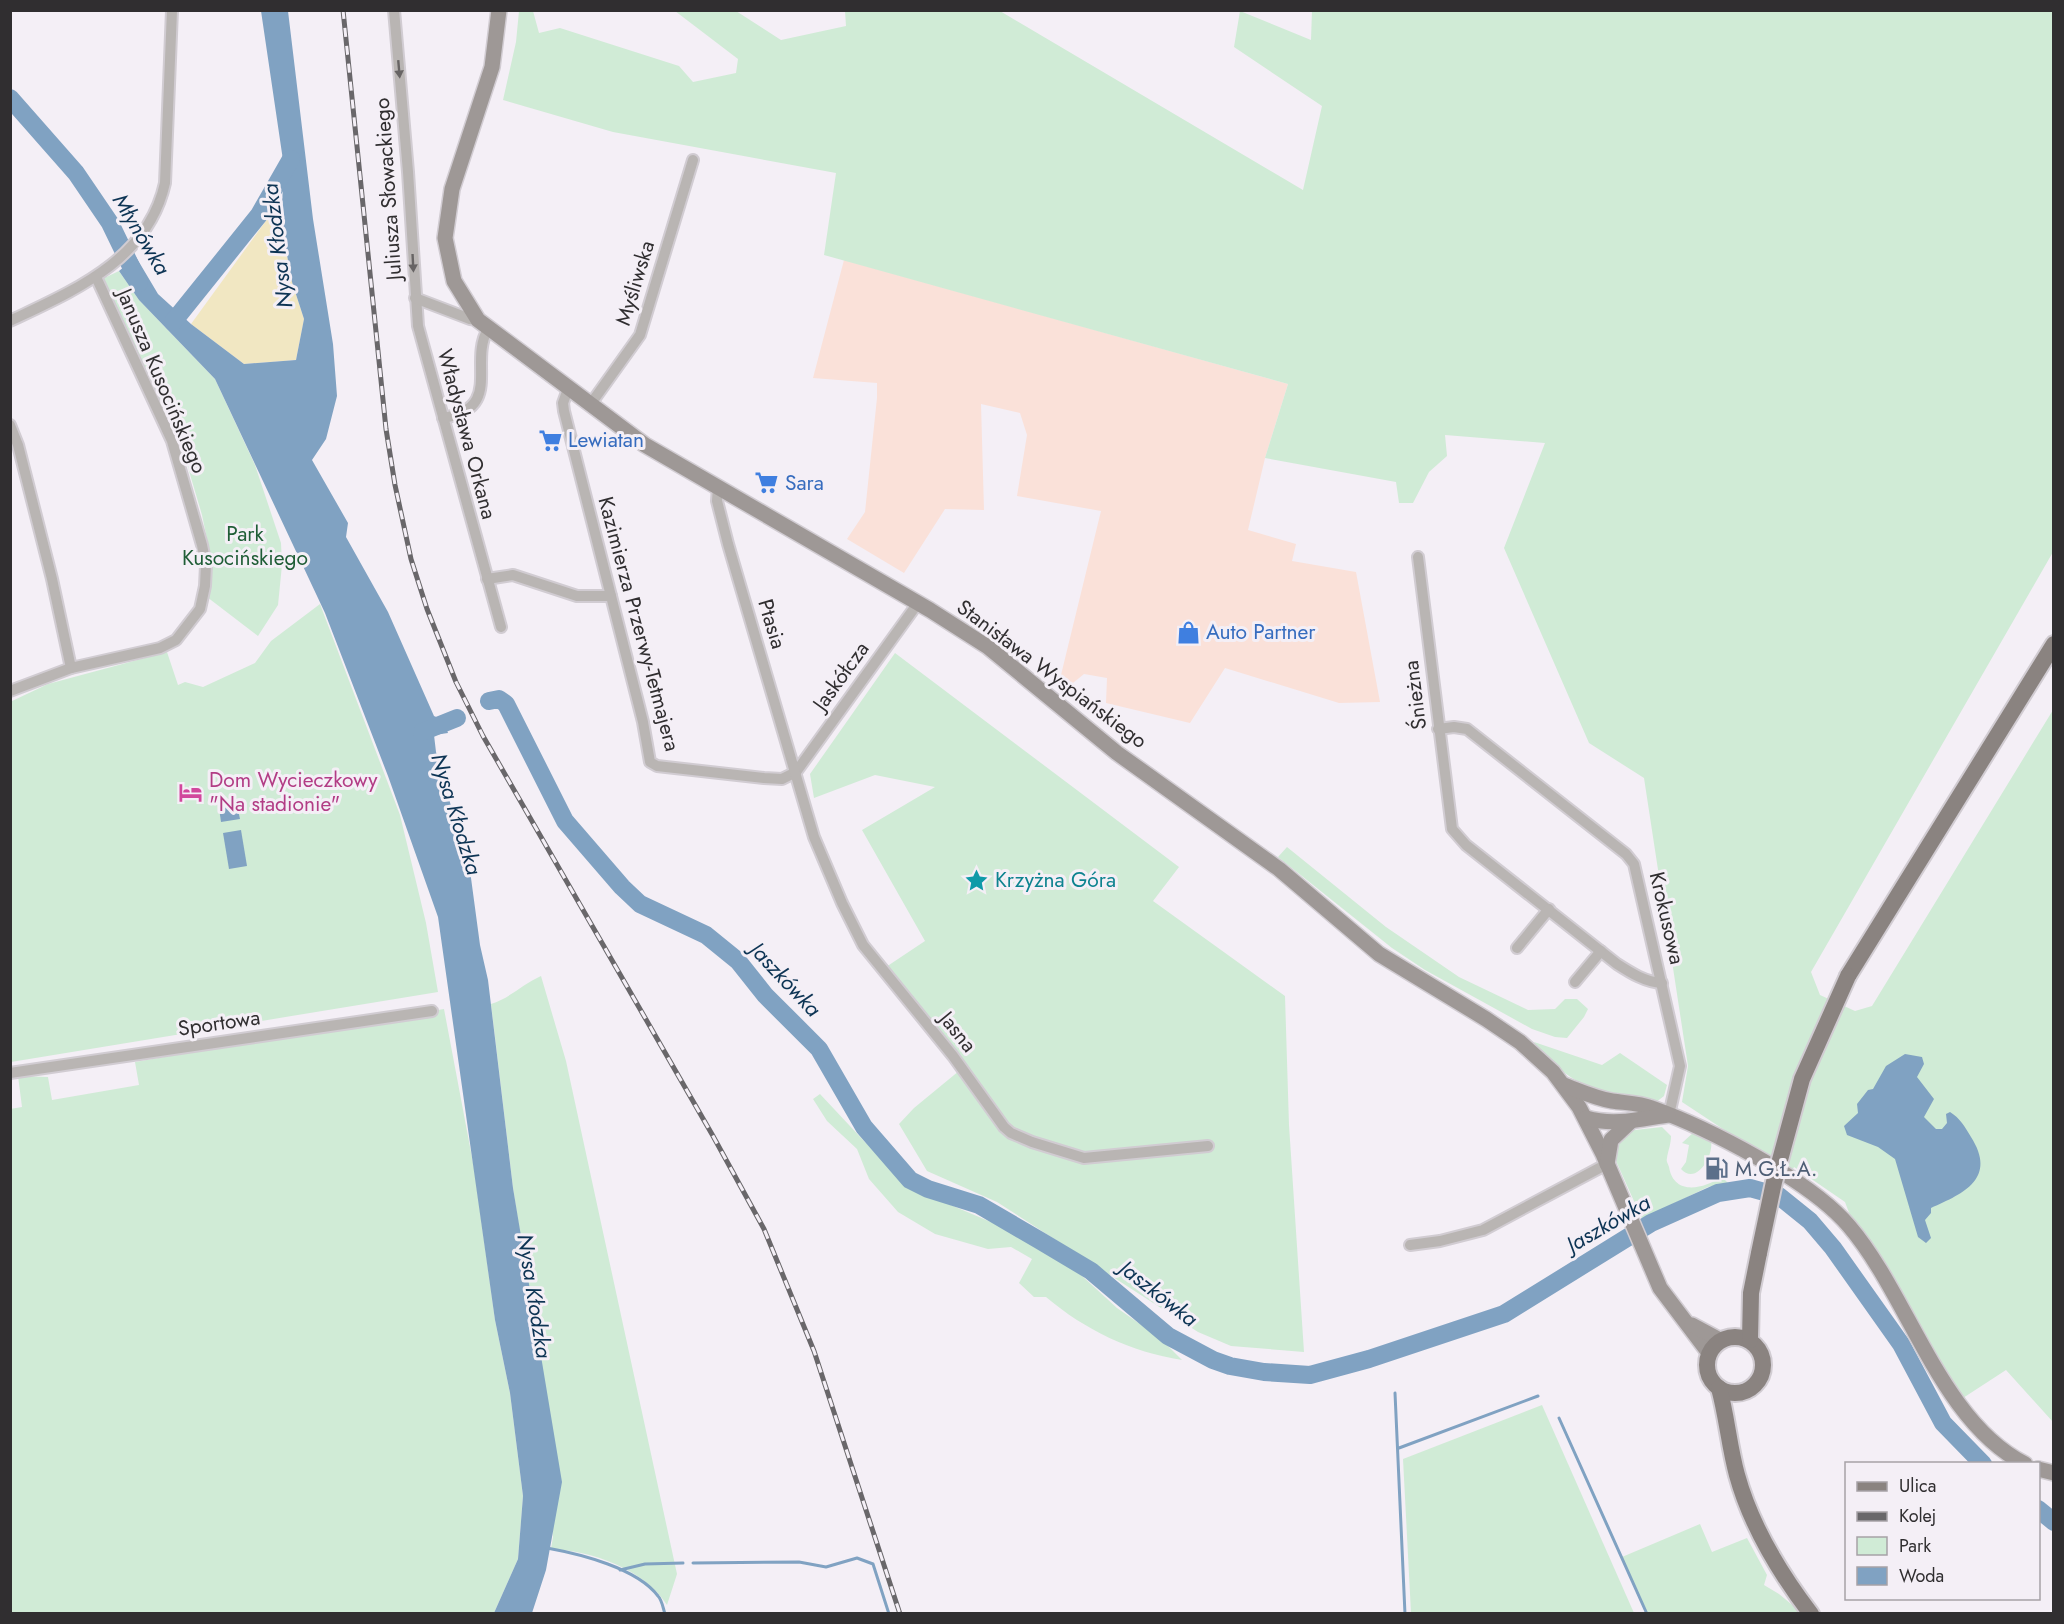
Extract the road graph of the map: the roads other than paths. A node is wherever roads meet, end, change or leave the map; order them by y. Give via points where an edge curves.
1 (172, 10) edge
2 (394, 10) edge
3 (500, 10) edge
4 (693, 160) dead end
5 (96, 277) junction
6 (415, 298) junction
7 (10, 321) edge
8 (483, 324) junction
9 (568, 389) junction
10 (590, 405) junction
11 (443, 418) junction
12 (10, 425) edge
13 (718, 487) junction
14 (1418, 557) dead end
15 (487, 579) junction
16 (611, 596) junction
17 (918, 603) junction
18 (501, 627) dead end
19 (2054, 644) edge
20 (71, 668) junction
21 (10, 691) edge
22 (1438, 729) junction
23 (796, 772) junction
24 (1549, 909) junction
25 (1517, 948) dead end
26 (1601, 951) junction
27 (1575, 982) dead end
28 (1662, 982) junction
29 (432, 1011) dead end
30 (10, 1073) edge
31 (1564, 1085) junction
32 (1610, 1101) junction
33 (1669, 1115) junction
34 (1586, 1118) junction
35 (1630, 1122) junction
36 (1208, 1146) dead end
37 (1607, 1164) junction
38 (1410, 1245) dead end
39 (1751, 1293) junction
40 (1750, 1340) junction
41 (1720, 1343) junction
42 (1719, 1388) junction
43 (1737, 1393) junction
44 (1728, 1423) junction
45 (2022, 1462) edge
46 (1812, 1614) edge

1 - 5 street via 165,183 160,203 130,249
2 -> 6 street, Juliusza Słowackiego
3 - 8 main road, Stanisława Wyspiańskiego via 492,67 452,189 445,238 454,281
4 - 10 street, Myśliwska via 640,336
5 - 7 street
5 - 20 street, Janusza Kusocińskiego via 172,441 206,565 200,609 176,640 160,648
6 - 8 street, Juliusza Słowackiego
6 - 11 street, Władysława Orkana via 420,336
8 - 9 main road, Stanisława Wyspiańskiego
8 - 11 street via 480,393 466,411
9 - 10 main road, Stanisława Wyspiańskiego
9 - 16 street, Kazimierza Przerwy-Tetmajera via 564,411
10 - 13 main road, Stanisława Wyspiańskiego via 645,445
11 - 15 street, Władysława Orkana
12 - 20 street via 52,579
13 - 17 main road, Stanisława Wyspiańskiego
13 - 23 street, Ptasia via 717,501 728,544
14 - 22 street, Śnieżna
15 - 16 street via 513,575 577,596
15 - 18 street, Władysława Orkana
16 - 23 street, Kazimierza Przerwy-Tetmajera via 650,762 764,778 782,779
17 - 23 street, Jaskółcza
17 - 31 main road, Stanisława Wyspiańskiego via 988,647 1117,753 1279,869 1387,959 1502,1029
19 - 39 main road, bridge via 1848,976 1802,1078 1774,1182
20 - 21 street, Janusza Kusocińskiego
22 - 24 street, Śnieżna via 1452,829 1466,845
22 - 28 street, Krokusowa via 1467,729 1631,859
23 - 36 street, Jasna via 814,837 863,945 1011,1133 1084,1158
24 - 25 street
24 - 26 street
26 - 27 street
26 - 28 street via 1633,975
28 - 33 street, Krokusowa via 1680,1066
29 - 30 street, Sportowa
31 - 32 main road
31 - 34 main road, Stanisława Wyspiańskiego
32 - 33 main road via 1650,1107
32 - 34 main road via 1597,1106
33 - 35 main road
33 - 45 main road via 1734,1145 1813,1194 1843,1219 1859,1238 1964,1412 2000,1449
34 - 35 main road
34 - 37 main road, Stanisława Wyspiańskiego
35 - 37 main road via 1611,1140
37 - 38 street via 1483,1230
37 - 41 main road, Stanisława Wyspiańskiego via 1660,1288 1687,1322
39 - 40 main road
39 - 41 main road
40 - 41 main road
40 - 43 main road via 1761,1354 1763,1370 1754,1386
41 - 42 main road via 1708,1374
42 - 43 main road
42 - 44 main road
43 - 44 main road
44 - 46 main road via 1738,1478 1754,1518 1789,1584

